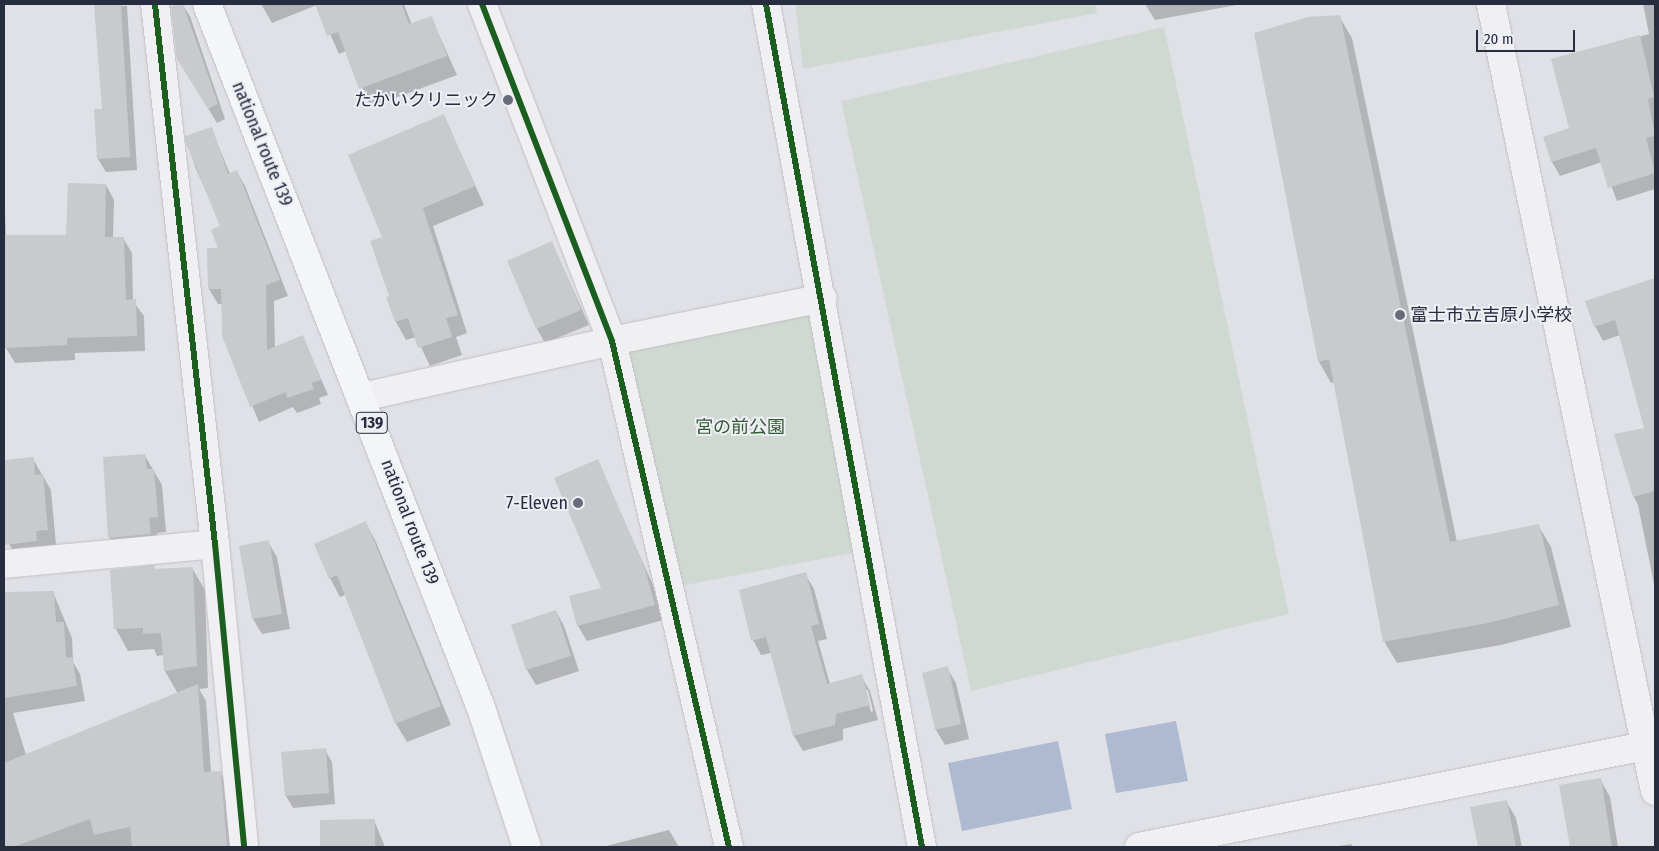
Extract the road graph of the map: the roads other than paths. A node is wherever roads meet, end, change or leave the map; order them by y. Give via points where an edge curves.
1 (155, 4) edge
2 (207, 4) edge
3 (482, 4) edge
4 (766, 4) edge
5 (1491, 4) edge
6 (823, 298) junction
7 (612, 341) junction
8 (362, 397) junction
9 (215, 544) junction
10 (4, 564) edge
11 (1650, 745) edge
12 (1655, 790) edge
13 (244, 847) edge
14 (527, 847) edge
15 (729, 847) edge
16 (922, 847) edge
17 (1139, 847) edge

1 - 9 street
2 - 8 highway, national route 139 / 139
3 - 7 street
4 - 6 street
5 - 11 street
6 - 7 street
6 - 16 street
7 - 8 street
7 - 15 street
8 - 14 highway, national route 139 / 139 via 481,708
9 - 10 street
9 - 13 street
11 - 12 street
11 - 17 street

